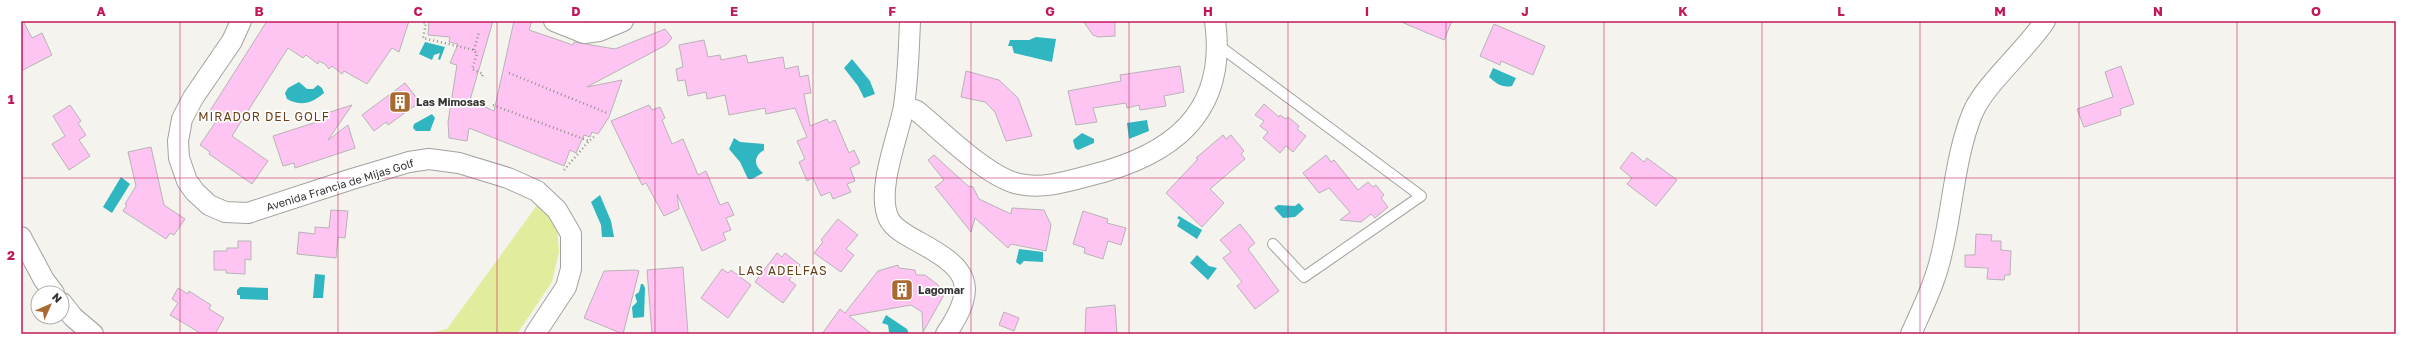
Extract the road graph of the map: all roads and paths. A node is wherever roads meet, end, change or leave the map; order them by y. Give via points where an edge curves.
1 (242, 21) edge
2 (420, 21) edge
3 (554, 21) edge
4 (623, 21) edge
5 (910, 21) edge
6 (1215, 21) edge
7 (2045, 21) edge
8 (479, 32) dead end
9 (1218, 45) junction
10 (474, 50) junction
11 (509, 73) dead end
12 (482, 76) dead end
13 (493, 105) dead end
14 (904, 106) junction
15 (607, 113) dead end
16 (595, 136) dead end
17 (589, 141) junction
18 (564, 170) dead end
19 (21, 237) edge
20 (1273, 244) dead end
21 (48, 285) edge
22 (70, 313) edge
23 (93, 334) edge
24 (535, 334) edge
25 (946, 334) edge
26 (1911, 334) edge

1 - 24 street, Avenida Francia de Mijas Golf via 182,119 178,142 179,158 187,181 195,192 209,205 225,212 248,213 408,162 429,159 459,163 508,178 537,191 557,210 571,234 571,269 566,287
2 - 10 path via 426,23 423,38
3 - 4 street via 584,33 599,31
5 - 14 street
6 - 9 street
7 - 26 street via 1974,111 1965,138 1942,253 1932,287
8 - 10 path
9 - 14 street via 1216,74 1204,103 1185,131 1158,151 1105,172 1053,185 1018,184 985,168 917,111
9 - 20 lane via 1421,196 1304,277
10 - 12 path via 477,54 472,68 483,74
11 - 15 path
13 - 17 path
14 - 25 street via 884,201 889,219 900,231 957,267 964,281 966,297
16 - 17 path
17 - 18 path
19 - 21 street
22 - 23 street

